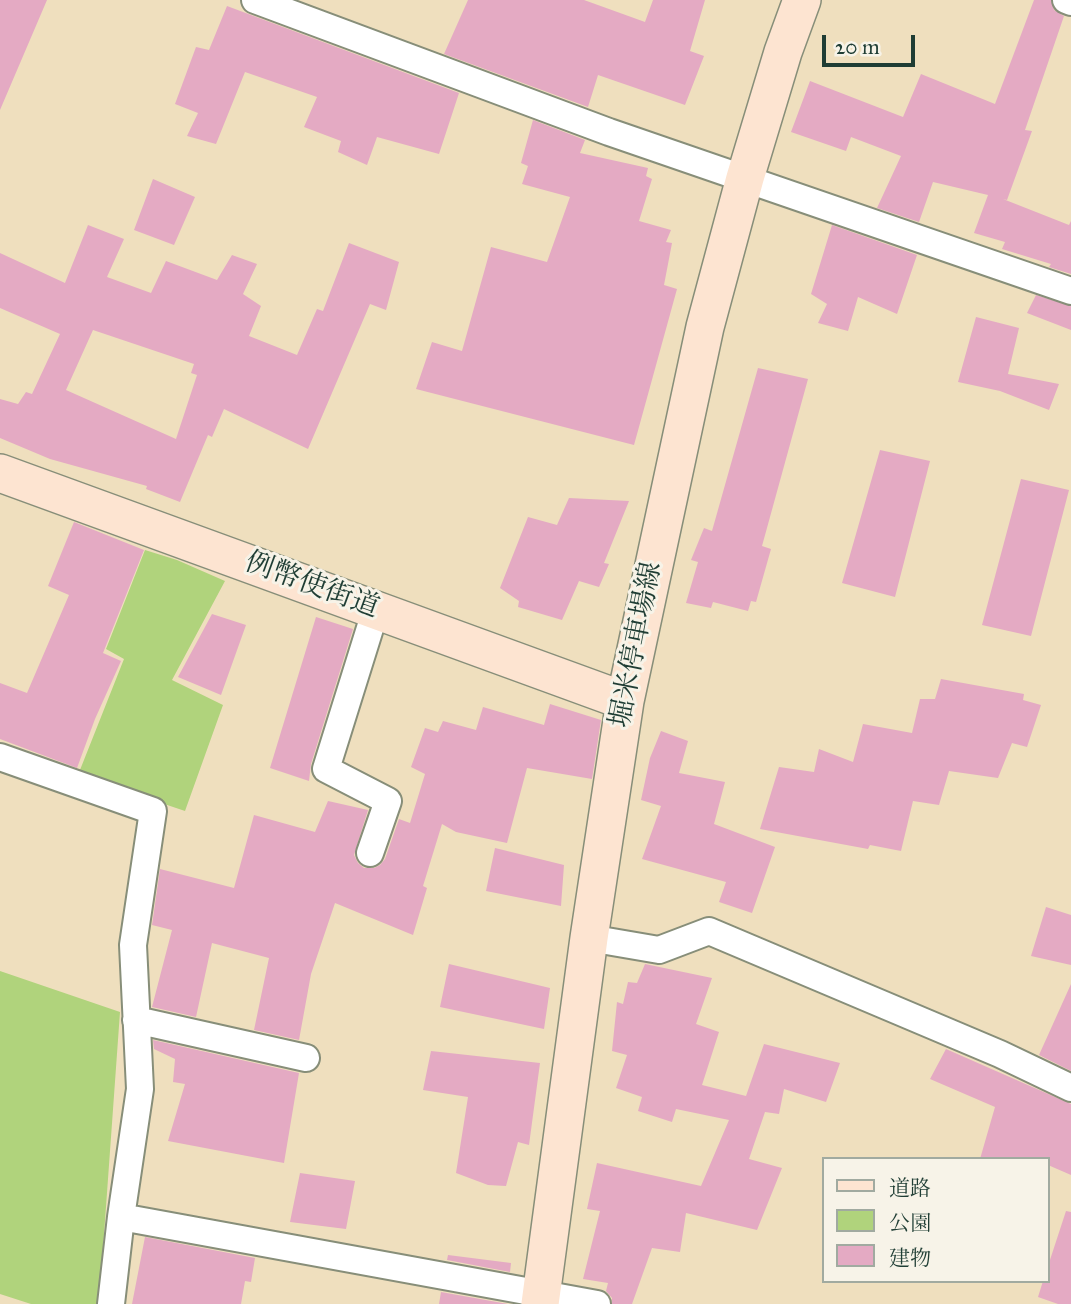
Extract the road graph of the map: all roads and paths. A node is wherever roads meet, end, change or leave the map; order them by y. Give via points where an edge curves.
1 (255, 0) edge
2 (802, 0) edge
3 (1066, 0) edge
4 (1071, 2) edge
5 (745, 178) junction
6 (1071, 291) edge
7 (0, 473) edge
8 (376, 609) junction
9 (625, 701) junction
10 (0, 757) edge
11 (370, 853) dead end
12 (589, 938) junction
13 (136, 1020) junction
14 (306, 1058) dead end
15 (1071, 1088) edge
16 (121, 1217) junction
17 (541, 1299) edge
18 (111, 1304) edge
19 (597, 1304) edge

1 - 5 street
2 - 5 main road, 堀米停車場線
3 - 4 street
5 - 6 street
5 - 9 main road, 堀米停車場線 via 702,340
7 - 8 main road, 例幣使街道
8 - 9 main road, 例幣使街道
8 - 11 street via 326,769 387,801
9 - 12 main road, 堀米停車場線
10 - 13 street via 153,811 133,945
12 - 15 street via 659,950 709,931
12 - 17 main road, 堀米停車場線
13 - 14 street
13 - 16 street via 140,1089
16 - 17 street
16 - 18 street
17 - 19 street

